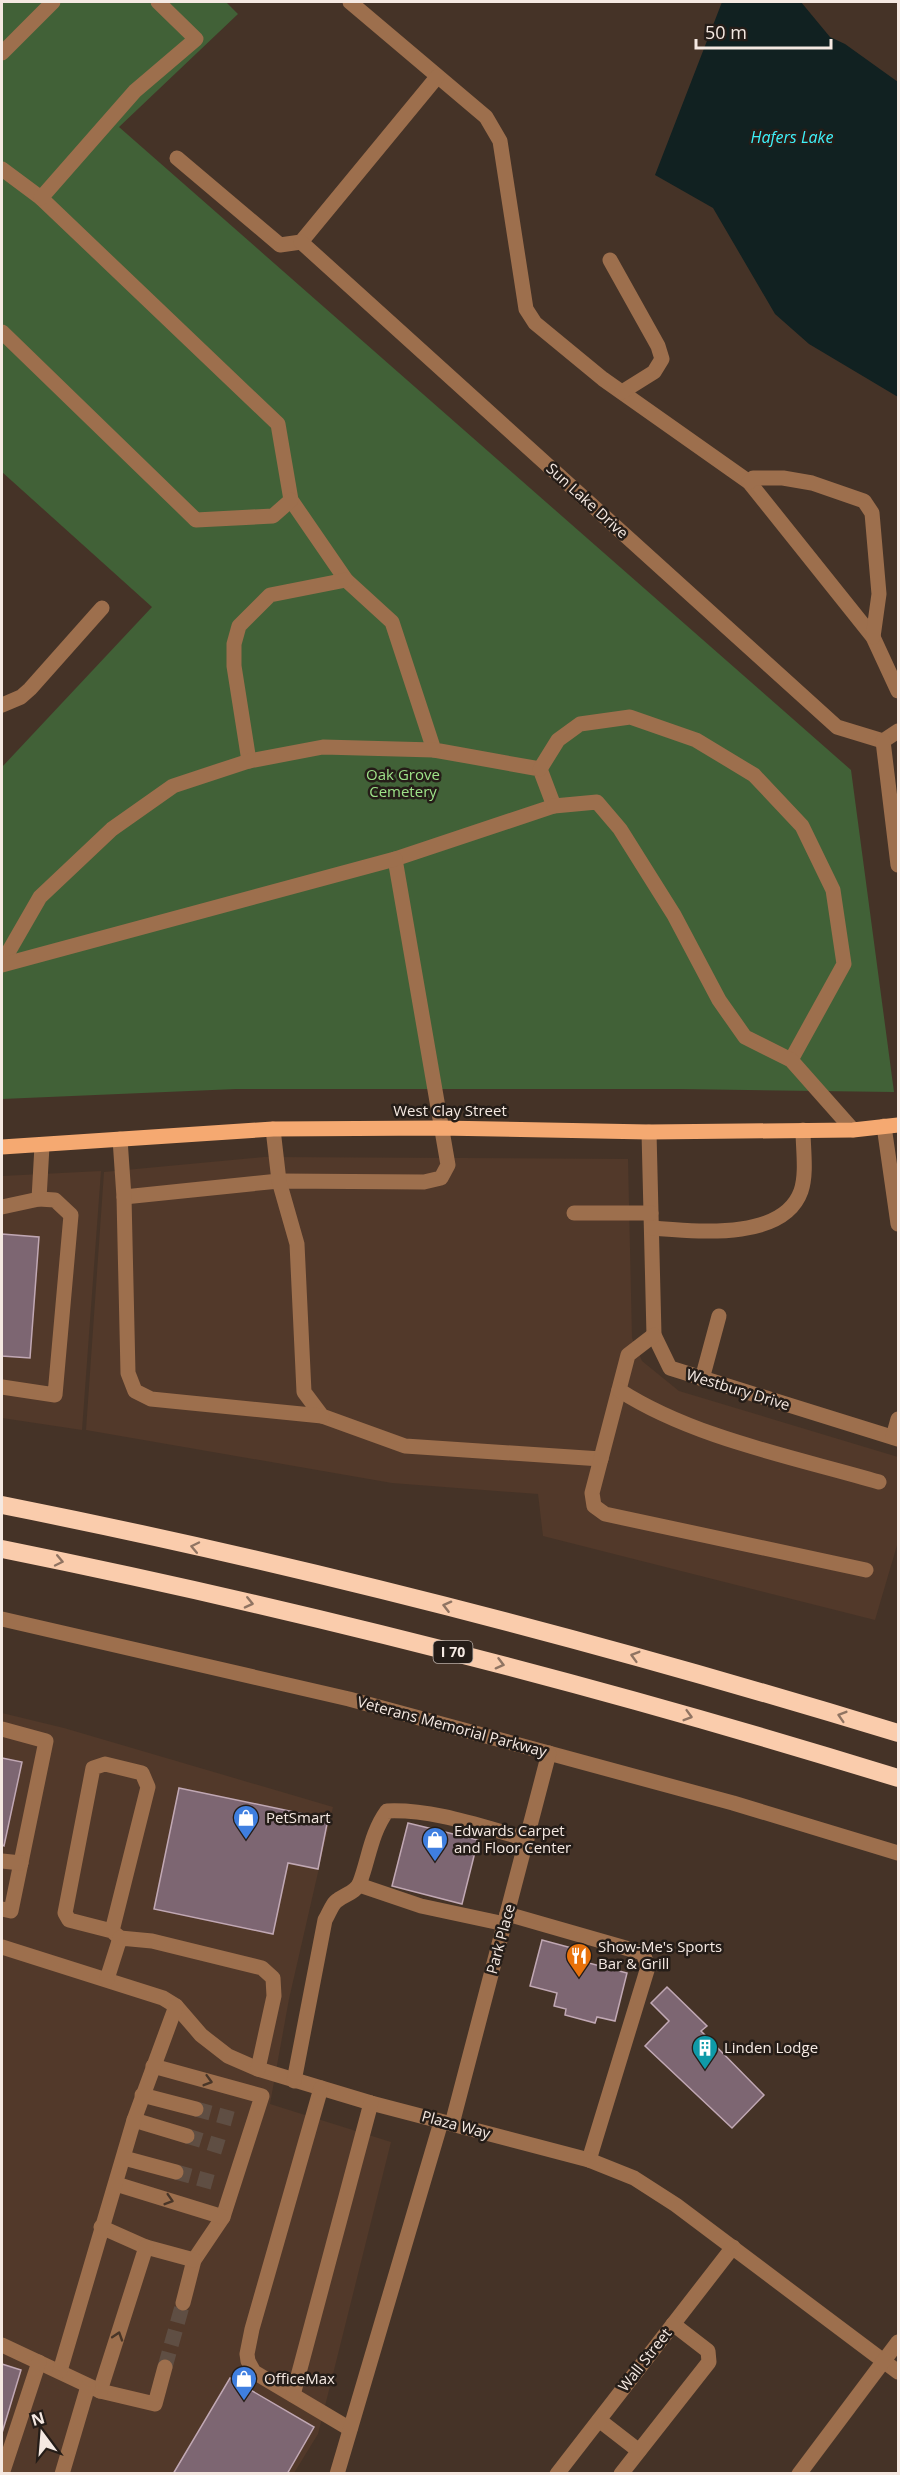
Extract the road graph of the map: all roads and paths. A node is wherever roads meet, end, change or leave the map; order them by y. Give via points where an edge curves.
1 (53, 2) edge
2 (158, 2) edge
3 (350, 2) edge
4 (2, 53) edge
5 (437, 77) junction
6 (177, 158) dead end
7 (2, 169) edge
8 (41, 198) junction
9 (301, 242) junction
10 (610, 260) dead end
11 (2, 332) edge
12 (622, 392) junction
13 (749, 482) junction
14 (291, 500) junction
15 (346, 579) junction
16 (102, 608) dead end
17 (873, 637) junction
18 (898, 691) edge
19 (2, 705) edge
20 (898, 731) edge
21 (883, 741) junction
22 (434, 750) junction
23 (249, 761) junction
24 (540, 769) junction
25 (554, 806) junction
26 (395, 859) junction
27 (898, 865) edge
28 (2, 964) edge
29 (791, 1060) junction
30 (891, 1126) edge
31 (440, 1128) junction
32 (273, 1129) junction
33 (803, 1130) junction
34 (853, 1130) junction
35 (649, 1132) junction
36 (120, 1139) junction
37 (42, 1146) junction
38 (2, 1147) edge
39 (279, 1181) junction
40 (124, 1197) junction
41 (39, 1200) junction
42 (2, 1207) edge
43 (574, 1212) dead end
44 (898, 1214) edge
45 (651, 1221) junction
46 (719, 1316) dead end
47 (654, 1335) junction
48 (702, 1379) junction
49 (2, 1387) edge
50 (619, 1390) junction
51 (322, 1416) junction
52 (898, 1419) edge
53 (896, 1438) edge
54 (601, 1459) junction
55 (879, 1482) dead end
56 (2, 1505) edge
57 (2, 1550) edge
58 (866, 1570) dead end
59 (2, 1619) edge
60 (2, 1729) edge
61 (898, 1733) edge
62 (549, 1753) junction
63 (898, 1778) edge
64 (527, 1839) junction
65 (898, 1853) edge
66 (2, 1860) edge
67 (21, 1863) junction
68 (359, 1885) junction
69 (2, 1909) edge
70 (506, 1919) junction
71 (116, 1935) junction
72 (2, 1947) edge
73 (107, 1979) junction
74 (176, 2006) junction
75 (153, 2066) junction
76 (258, 2069) junction
77 (294, 2080) junction
78 (321, 2088) junction
79 (142, 2095) junction
80 (371, 2103) junction
81 (196, 2109) tunnel mouth
82 (134, 2120) junction
83 (446, 2123) junction
84 (187, 2136) tunnel mouth
85 (229, 2149) tunnel mouth
86 (244, 2153) junction
87 (124, 2158) junction
88 (589, 2160) junction
89 (176, 2172) tunnel mouth
90 (116, 2184) junction
91 (223, 2217) junction
92 (101, 2227) junction
93 (146, 2247) junction
94 (732, 2247) junction
95 (194, 2260) junction
96 (183, 2304) tunnel mouth
97 (673, 2324) junction
98 (898, 2342) edge
99 (2, 2345) edge
100 (884, 2361) junction
101 (39, 2362) junction
102 (165, 2367) tunnel mouth
103 (60, 2371) junction
104 (898, 2372) edge
105 (94, 2389) junction
106 (293, 2395) junction
107 (599, 2420) junction
108 (350, 2429) junction
109 (639, 2451) junction
110 (342, 2470) edge
111 (2, 2474) edge
112 (62, 2474) edge
113 (557, 2474) edge
114 (621, 2474) edge
115 (799, 2474) edge

1 - 4 street
2 - 8 street via 196,39 135,91
3 - 5 street
5 - 9 street
5 - 12 street via 486,117 500,141 526,309 535,323
6 - 9 street via 280,245
7 - 8 street
8 - 14 street via 278,424
9 - 21 street, Sun Lake Drive via 837,727
10 - 12 street via 662,359 654,372
11 - 14 street via 195,520 273,516
12 - 13 street
13 - 17 street
13 - 17 street via 753,478 783,477 827,486 864,501 872,513 879,594
14 - 15 street
15 - 22 street via 392,622
15 - 23 street via 270,595 239,626 234,666
16 - 19 street via 30,689
17 - 18 street
20 - 21 street
21 - 27 street
22 - 23 street via 323,747
22 - 24 street
23 - 28 street via 173,786 112,829 40,897
24 - 25 street
24 - 29 street via 558,740 580,724 630,717 696,740 754,775 802,826 833,890 844,964
25 - 26 street
25 - 29 street via 597,802 620,829 674,915 719,1000 745,1037
26 - 28 street
26 - 31 street
29 - 34 street
30 - 34 main road, West Clay Street
30 - 44 street
31 - 32 main road, West Clay Street
31 - 35 main road, West Clay Street
31 - 39 street via 448,1165 441,1178 424,1182
32 - 36 main road, West Clay Street
32 - 39 street
33 - 34 main road, West Clay Street
33 - 35 main road, West Clay Street
33 - 45 street via 801,1191 790,1208 776,1217 748,1229 717,1232
35 - 45 street, Westbury Drive
36 - 37 main road, West Clay Street
36 - 40 street
37 - 38 main road, West Clay Street
37 - 41 street
39 - 40 street
39 - 51 street via 297,1244 304,1392
40 - 51 street via 128,1373 135,1391 151,1399
41 - 42 street
41 - 49 street via 55,1200 71,1215 55,1395
43 - 45 street
45 - 47 street, Westbury Drive
46 - 48 street
47 - 48 street, Westbury Drive via 670,1368
47 - 50 street via 628,1355
48 - 53 street, Westbury Drive
50 - 54 street
50 - 55 street via 648,1409 685,1425
51 - 54 street via 405,1446
52 - 53 street
54 - 58 street via 592,1493 594,1506 605,1514
61 -> 56 highway via 492,1617 257,1560
57 -> 63 highway, I 70 via 227,1598 486,1660
59 - 62 street, Veterans Memorial Parkway via 349,1699
60 - 67 street via 45,1741
62 - 64 street, Park Place
62 - 65 street, Veterans Memorial Parkway
64 - 68 street via 457,1820 404,1810 387,1811 365,1859
64 - 70 street, Park Place
66 - 67 street
67 - 69 street via 11,1911
68 - 70 street via 421,1906
68 - 77 street via 336,1900 326,1920
70 - 83 street, Park Place
70 - 88 street via 644,1953 648,1968
71 - 71 street via 69,1920 65,1913 93,1768 105,1764 142,1773 148,1787
71 - 73 street
71 - 76 street via 262,1968 273,1978 274,1996
72 - 73 street, Plaza Way
73 - 74 street, Plaza Way
74 - 75 street
74 - 76 street, Plaza Way via 228,2056
75 - 79 street
75 -> 86 street via 262,2096 247,2123
76 - 77 street, Plaza Way
77 - 78 street, Plaza Way
78 - 80 street, Plaza Way
78 - 106 street via 247,2354 254,2372
79 - 81 street
79 - 82 street
80 - 83 street, Plaza Way
80 - 106 street
82 - 84 street
82 - 87 street
83 - 88 street, Plaza Way
83 - 108 street, Park Place
85 - 86 street
86 - 91 street via 225,2186
87 - 89 street
87 - 90 street
88 - 94 street, Plaza Way via 657,2191
90 -> 91 street
90 - 92 street
91 - 95 street
92 - 93 street
92 - 103 street
93 - 95 street
105 -> 93 street
94 - 97 street, Wall Street
94 - 100 street, Plaza Way
95 - 96 street
97 - 107 street, Wall Street
97 - 109 street via 708,2351 709,2362
98 - 100 street
99 - 101 street
100 - 104 street, Plaza Way
100 - 115 street
101 - 103 street
101 - 111 street
102 - 105 street via 155,2403
103 - 105 street
105 - 112 street
106 - 108 street
107 - 109 street
107 - 113 street, Wall Street
108 - 110 street, Park Place
109 - 114 street

